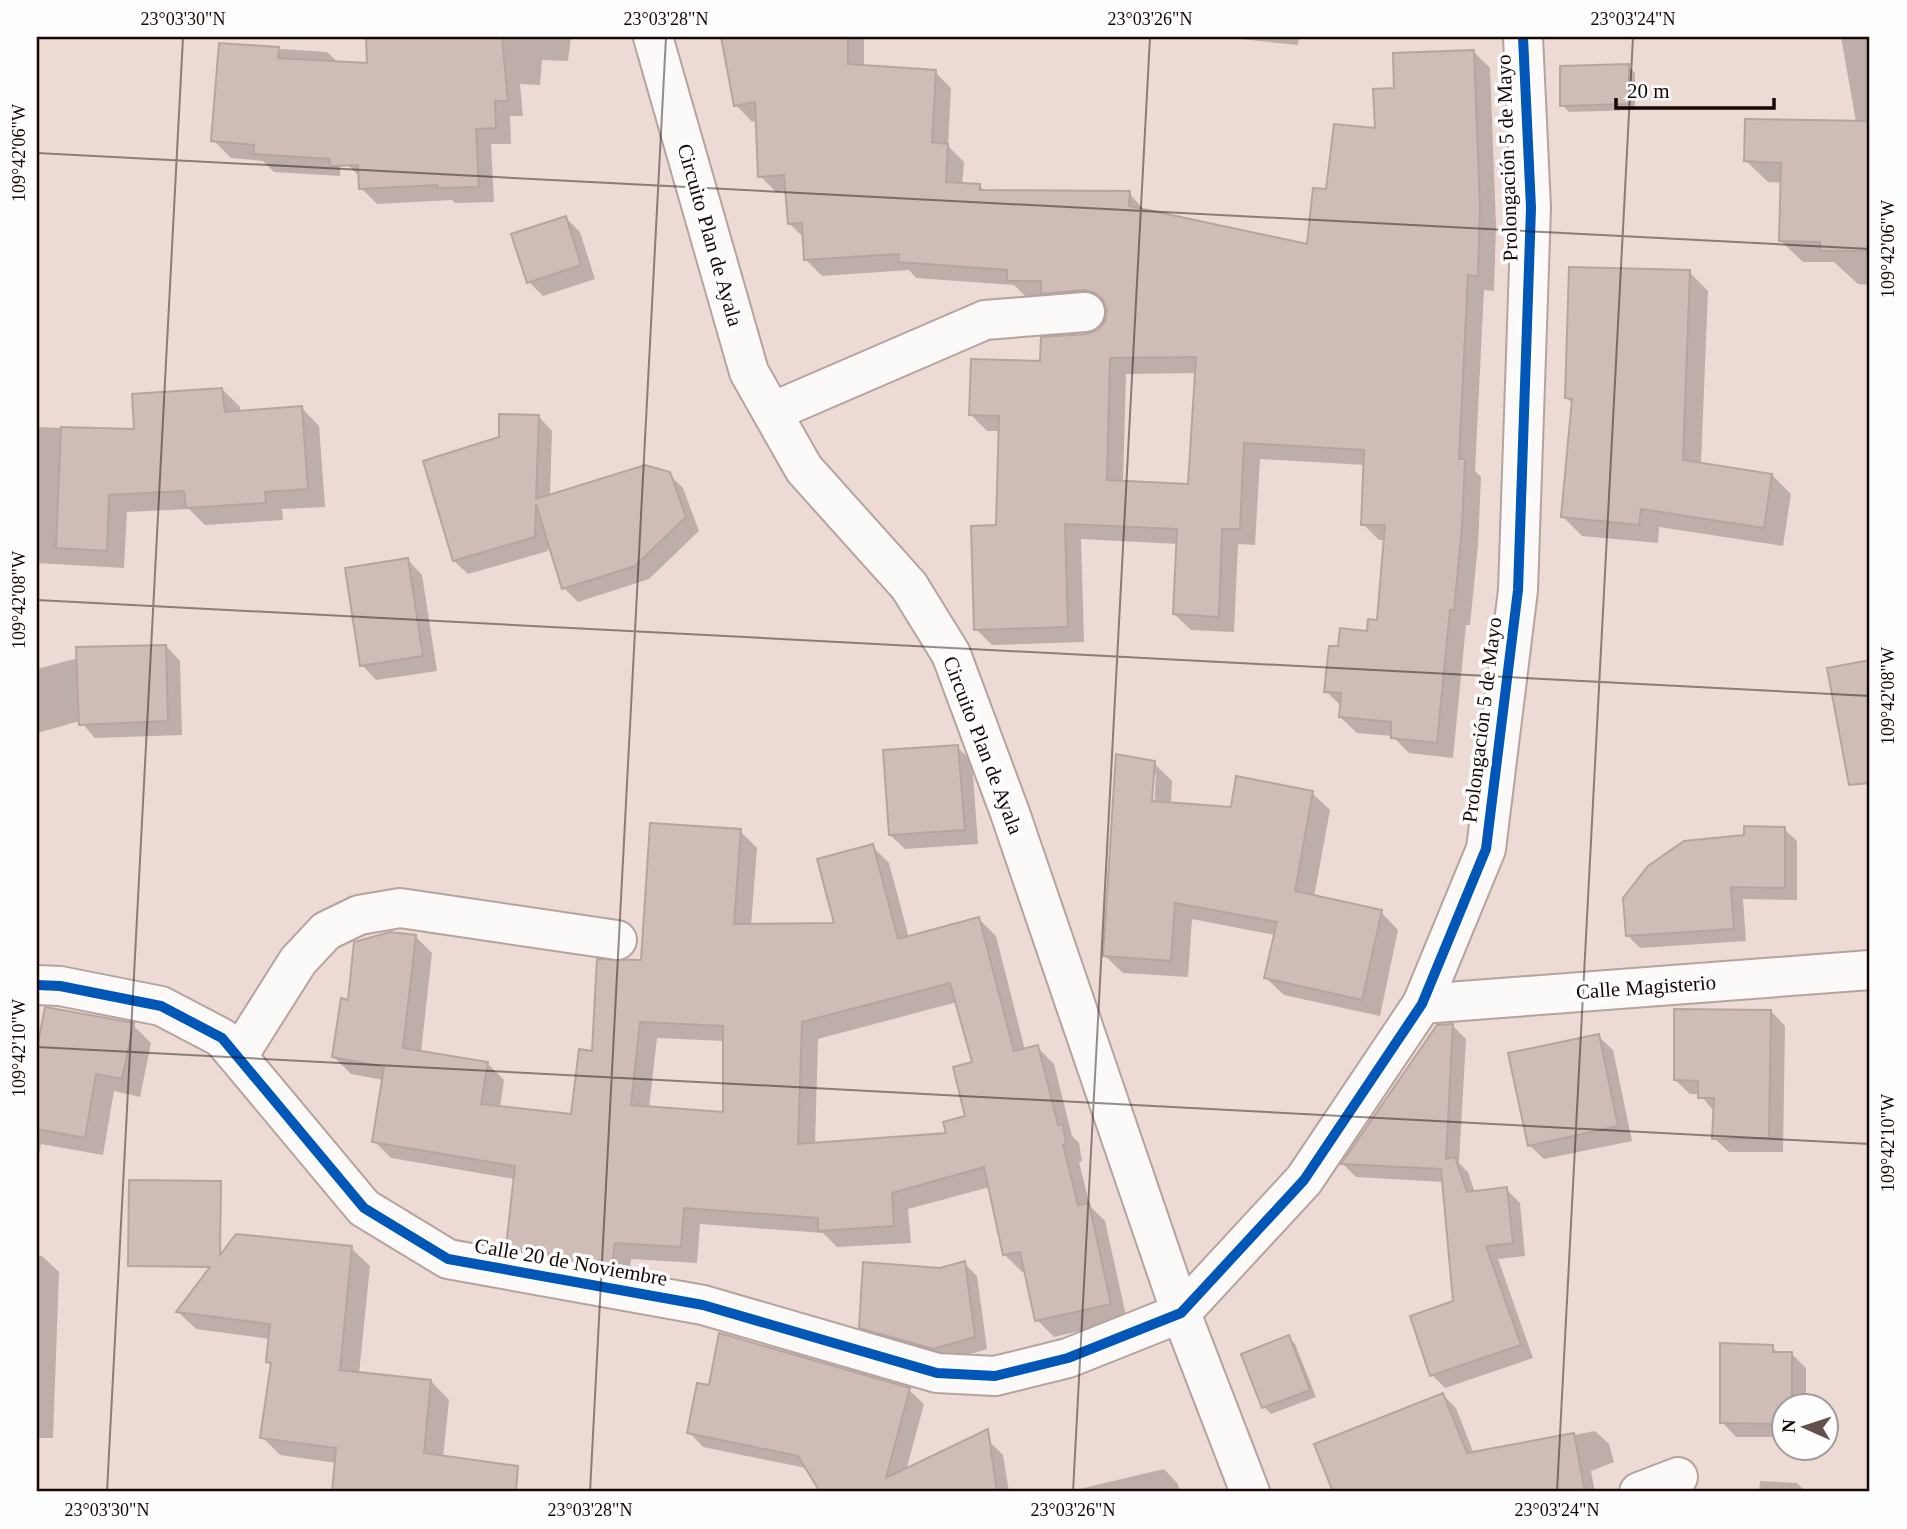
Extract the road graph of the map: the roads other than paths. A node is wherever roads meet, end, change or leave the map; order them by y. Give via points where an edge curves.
1 (653, 37) edge
2 (1522, 37) edge
3 (1085, 312) dead end
4 (772, 412) junction
5 (617, 940) dead end
6 (1870, 970) edge
7 (37, 985) edge
8 (1422, 1004) junction
9 (238, 1056) junction
10 (1181, 1313) junction
11 (1678, 1477) dead end
12 (1250, 1492) edge
13 (1639, 1492) edge

1 - 4 street, Circuito Plan de Ayala via 749,373
2 - 8 street, Prolongación 5 de Mayo via 1531,208 1518,590 1486,849
3 - 4 street via 985,320
4 - 10 street, Circuito Plan de Ayala via 804,469 909,586 951,654
5 - 9 street via 400,908 359,915 326,931 298,961
6 - 8 street, Calle Magisterio
7 - 9 street, Calle 20 de Noviembre via 161,1006 222,1038
8 - 10 street, Prolongación 5 de Mayo via 1304,1180
9 - 10 street, Calle 20 de Noviembre via 364,1208 448,1259 703,1305 937,1373 995,1376 1068,1358
10 - 12 street, Circuito Plan de Ayala
11 - 13 street

